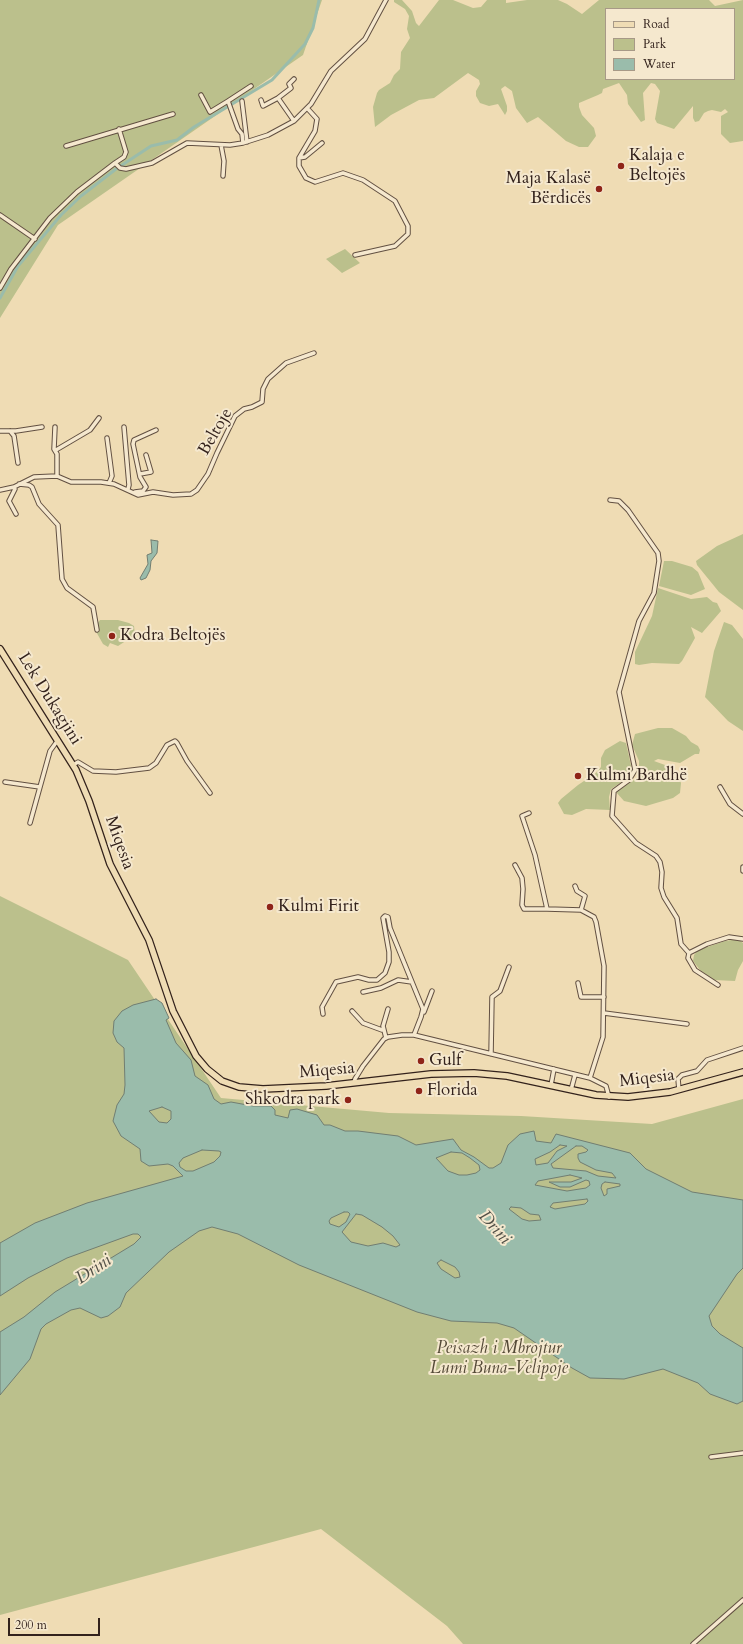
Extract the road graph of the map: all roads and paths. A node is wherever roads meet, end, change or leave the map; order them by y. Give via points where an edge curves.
1 (386, 0) edge
2 (294, 79) dead end
3 (251, 86) dead end
4 (201, 95) dead end
5 (278, 98) junction
6 (260, 100) dead end
7 (242, 101) dead end
8 (229, 102) junction
9 (307, 108) junction
10 (173, 114) dead end
11 (294, 121) junction
12 (119, 129) junction
13 (245, 142) junction
14 (322, 143) dead end
15 (221, 145) junction
16 (66, 146) dead end
17 (299, 158) junction
18 (116, 164) junction
19 (224, 176) dead end
20 (0, 215) edge
21 (34, 239) junction
22 (355, 255) dead end
23 (0, 288) edge
24 (314, 353) dead end
25 (99, 418) dead end
26 (42, 427) dead end
27 (55, 427) dead end
28 (124, 427) dead end
29 (156, 430) dead end
30 (0, 431) edge
31 (10, 431) junction
32 (107, 438) dead end
33 (56, 450) junction
34 (146, 455) dead end
35 (18, 463) dead end
36 (140, 474) junction
37 (57, 476) junction
38 (109, 483) junction
39 (15, 486) junction
40 (128, 489) junction
41 (0, 490) edge
42 (134, 492) junction
43 (610, 500) dead end
44 (16, 514) dead end
45 (97, 630) dead end
46 (0, 649) edge
47 (58, 740) junction
48 (73, 765) junction
49 (5, 782) dead end
50 (40, 787) junction
51 (720, 787) dead end
52 (210, 793) dead end
53 (89, 801) joint
54 (529, 813) dead end
55 (743, 814) edge
56 (30, 823) dead end
57 (515, 865) dead end
58 (743, 867) edge
59 (743, 871) edge
60 (575, 886) dead end
61 (547, 909) junction
62 (581, 910) junction
63 (743, 939) edge
64 (689, 954) junction
65 (509, 967) dead end
66 (412, 982) junction
67 (578, 983) dead end
68 (718, 985) dead end
69 (432, 991) dead end
70 (363, 992) dead end
71 (604, 997) junction
72 (388, 1009) dead end
73 (352, 1011) dead end
74 (604, 1013) junction
75 (323, 1014) dead end
76 (421, 1017) junction
77 (687, 1024) dead end
78 (382, 1030) junction
79 (414, 1035) junction
80 (386, 1038) junction
81 (743, 1048) edge
82 (491, 1054) junction
83 (554, 1070) junction
84 (743, 1072) edge
85 (575, 1074) junction
86 (590, 1078) junction
87 (354, 1083) junction
88 (551, 1085) junction
89 (571, 1090) junction
90 (679, 1090) junction
91 (609, 1097) junction
92 (743, 1453) edge
93 (711, 1457) dead end
94 (743, 1600) edge
95 (693, 1644) edge

1 - 9 street via 365,38 331,71
2 - 5 street via 289,84 291,88
3 - 8 street
4 - 8 street via 210,112
5 - 6 street via 263,106
5 - 11 street
7 - 13 street
8 - 13 street
9 - 11 street
9 - 17 street via 317,119 317,124
10 - 12 street
11 - 13 street via 268,136
12 - 16 street
12 - 18 street via 126,152
13 - 15 street
14 - 17 street via 305,157
15 - 18 street via 187,143 152,163 131,168 120,168
15 - 19 street
17 - 22 street via 302,174 312,182 345,173 363,180 395,201 408,226 408,234 395,246
18 - 21 street via 77,192
20 - 21 street
21 - 23 street
24 - 42 street, Beltoje via 281,366 264,384 262,402 241,410 208,474 195,492 183,495 153,492 140,495
25 - 33 street via 90,430
26 - 31 street
27 - 33 street
28 - 40 street
29 - 36 street via 134,440
30 - 31 street
31 - 35 street via 14,436
32 - 38 street via 112,476
33 - 37 street
34 - 36 street via 151,472
36 - 42 street via 146,489
37 - 38 street, Beltoje via 71,482
37 - 39 street, Beltoje via 34,477
38 - 40 street, Beltoje
39 - 41 street, Beltoje
39 - 44 street via 9,501
39 - 45 street via 32,487 39,504 58,525 62,579 67,588 93,607
40 - 42 street, Beltoje
43 - 64 street via 619,502 628,510 654,546 659,561 654,593 639,621 619,692 635,770 629,780 614,790 612,816 636,843 656,856 660,862 661,888 677,918 681,944
46 - 47 main road, Lek Dukagjini
47 - 48 main road, Lek Dukagjini
47 - 50 street via 50,751
48 - 52 street, Lek Dukagjini via 78,762 93,771 116,772 149,768 168,745 175,742
48 - 53 main road, Lek Dukagjini
49 - 50 street
50 - 56 street
51 - 55 street via 730,804
53 - 87 main road, Miqesia via 110,864 145,932 173,1011 194,1052 207,1069 222,1081 253,1089
54 - 61 street via 522,816 535,855
57 - 61 street via 522,878 524,909
58 - 59 street
60 - 62 street via 577,891 585,896
61 - 62 street
62 - 71 street via 594,917 596,922 604,966
63 - 64 street via 729,937 706,944
64 - 68 street via 688,958 695,970
65 - 82 street via 500,991 492,997
66 - 70 street via 398,980 381,988
66 - 75 street via 388,917 385,916 382,918 389,952 385,973 377,980 358,977 336,982 322,1007
66 - 76 street via 422,1006
67 - 71 street via 581,997
69 - 76 street
71 - 74 street
72 - 78 street
73 - 78 street via 365,1025
74 - 77 street
74 - 86 street via 603,1040
76 - 79 street
78 - 80 street
79 - 80 street
79 - 82 street
80 - 87 street via 363,1066
81 - 90 street via 707,1060 696,1071 682,1075 678,1079
82 - 83 street
83 - 85 street
83 - 88 street
84 - 90 main road, Miqesia
85 - 86 street
85 - 89 street
86 - 91 street via 606,1086
87 - 88 main road, Miqesia via 474,1072
88 - 89 main road, Miqesia
89 - 91 main road, Miqesia
90 - 91 main road, Miqesia via 644,1096
92 - 93 street
94 - 95 street

